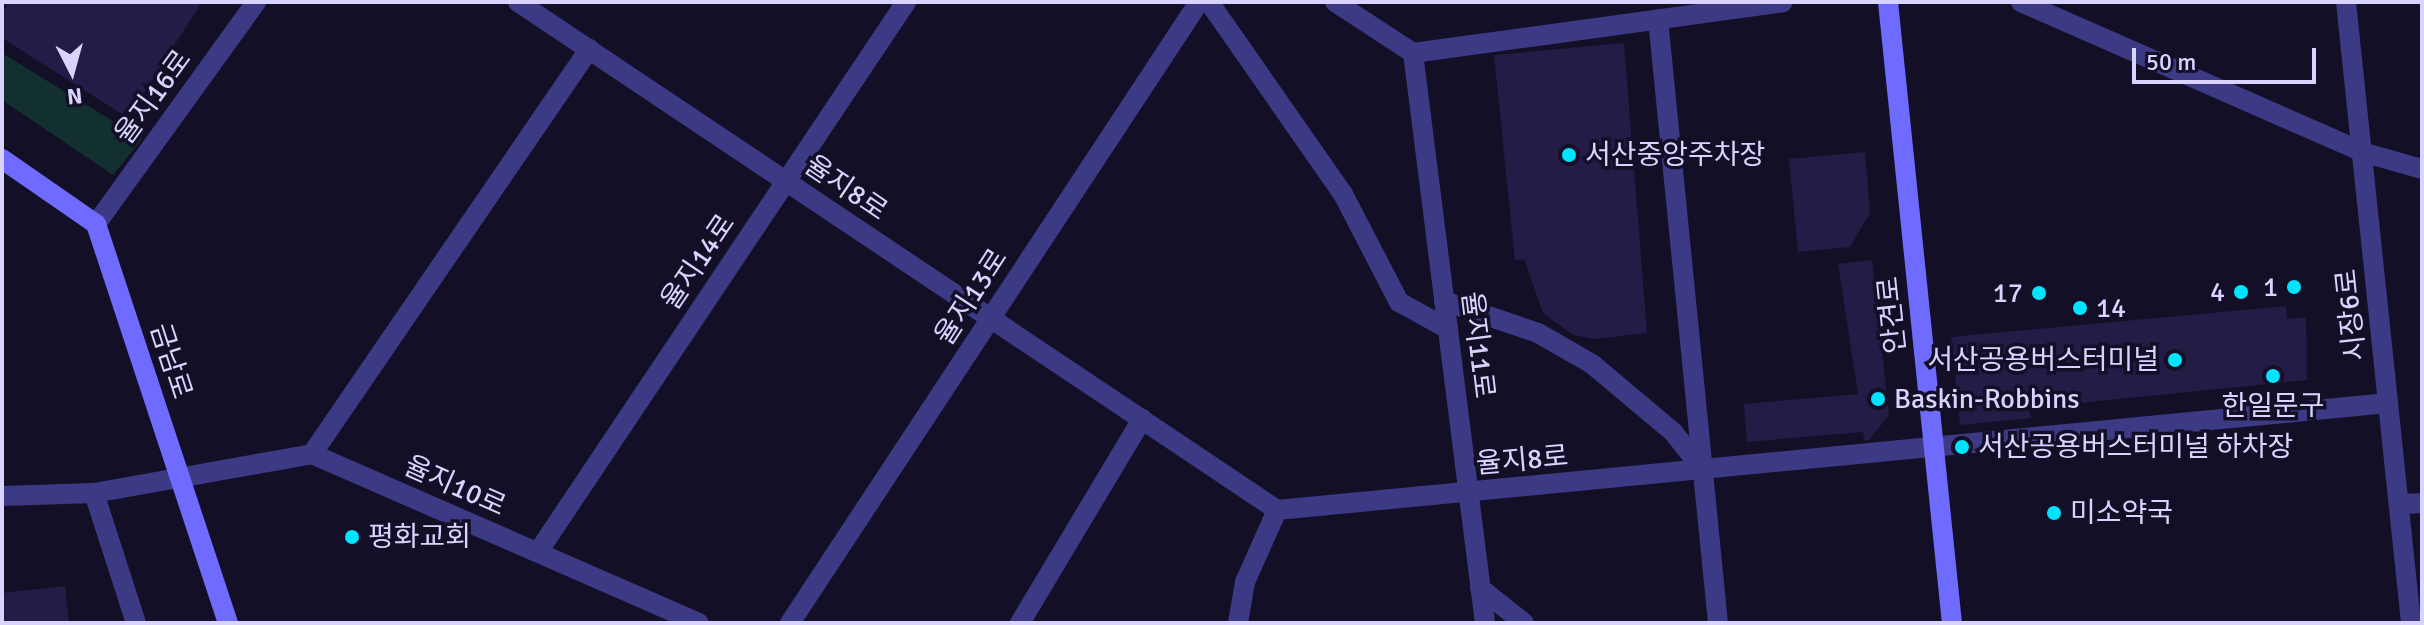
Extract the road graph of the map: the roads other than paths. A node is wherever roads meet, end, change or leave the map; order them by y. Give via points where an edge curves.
1 (256, 2) edge
2 (518, 2) edge
3 (906, 2) edge
4 (1199, 2) edge
5 (1209, 2) edge
6 (1335, 2) edge
7 (1783, 2) edge
8 (1888, 2) edge
9 (2021, 2) edge
10 (2346, 2) edge
11 (1658, 19) junction
12 (589, 49) junction
13 (1413, 53) junction
14 (2362, 152) junction
15 (2, 159) edge
16 (2422, 169) edge
17 (786, 181) junction
18 (96, 224) junction
19 (1444, 301) junction
20 (991, 318) junction
21 (1448, 329) junction
22 (2388, 403) junction
23 (1142, 419) junction
24 (1934, 450) junction
25 (312, 454) junction
26 (1704, 471) junction
27 (180, 477) junction
28 (94, 493) junction
29 (1468, 493) junction
30 (2, 496) edge
31 (2422, 503) edge
32 (2399, 504) junction
33 (1277, 510) junction
34 (538, 552) junction
35 (1480, 588) junction
36 (136, 623) edge
37 (228, 623) edge
38 (699, 623) edge
39 (790, 623) edge
40 (1020, 623) edge
41 (1238, 623) edge
42 (1485, 623) edge
43 (1524, 623) edge
44 (1718, 623) edge
45 (1952, 623) edge
46 (2411, 623) edge

1 - 18 street, 율지16로
2 - 12 street, 율지8로
3 - 17 street, 율지14로
4 - 20 street, 율지13로
5 - 21 street via 1343,194 1399,302
6 - 13 street
7 - 11 street
8 - 24 street, 안견로
9 - 14 street
10 - 14 street, 시장6로
11 - 13 street
11 - 26 street
12 - 17 street, 율지8로
12 - 25 street
13 - 19 street, 율지11로
14 - 16 street
14 - 22 street, 시장6로
15 - 18 street
17 - 20 street, 율지8로
17 - 34 street, 율지14로
18 - 27 street, 금남로
19 - 21 street, 율지11로
19 - 26 street via 1538,333 1592,364 1673,432
20 - 23 street, 율지8로
20 - 39 street, 율지13로
21 - 29 street, 율지11로
22 - 24 street, 율지8로
22 - 32 street, 시장6로
23 - 33 street, 율지8로
23 - 40 street
24 - 26 street, 율지8로
24 - 45 street, 안견로
25 - 27 street
25 - 34 street, 율지10로
26 - 29 street, 율지8로
26 - 44 street
27 - 28 street
27 - 37 street, 금남로
28 - 30 street
28 - 36 street
29 - 33 street, 율지8로
29 - 35 street, 율지11로
31 - 32 street
32 - 46 street, 시장6로
33 - 41 street via 1245,582
34 - 38 street, 율지10로
35 - 42 street, 율지11로
35 - 43 street

